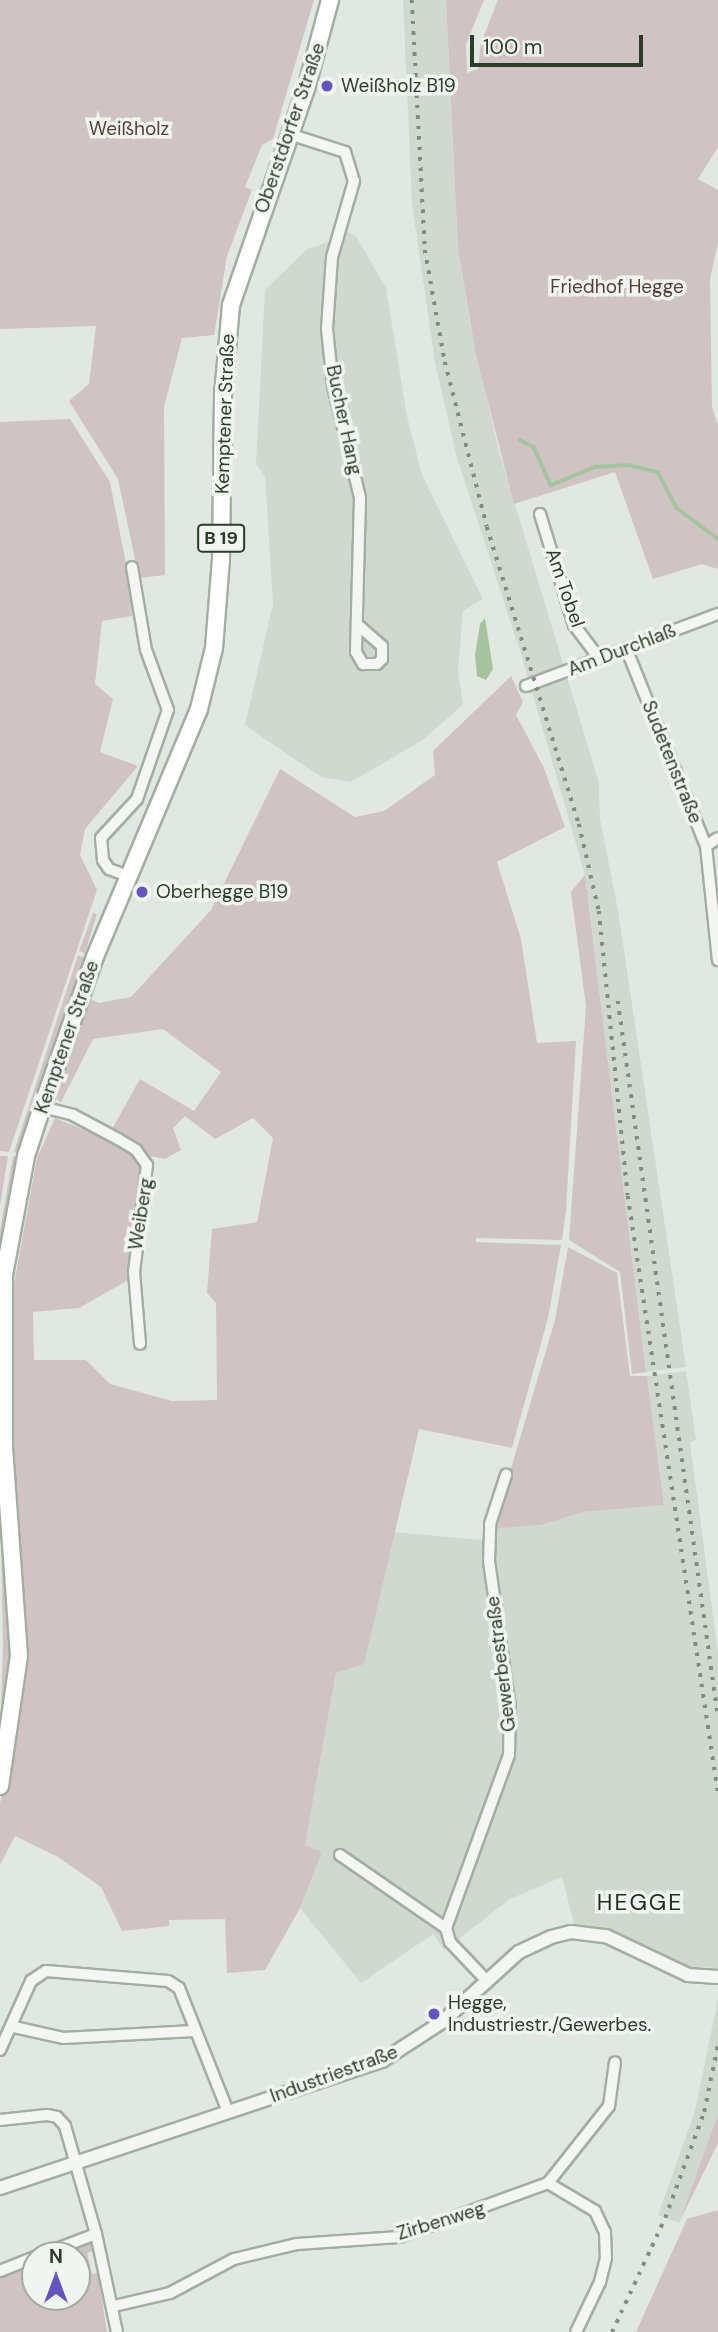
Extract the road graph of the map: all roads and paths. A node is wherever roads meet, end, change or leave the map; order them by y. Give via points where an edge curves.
1 (330, 0) edge
2 (289, 134) junction
3 (231, 305) joint
4 (540, 513) dead end
5 (132, 568) dead end
6 (718, 614) edge
7 (359, 626) dead end
8 (626, 648) junction
9 (599, 657) junction
10 (526, 685) dead end
11 (718, 838) edge
12 (706, 846) junction
13 (128, 876) junction
14 (718, 960) edge
15 (42, 1107) junction
16 (140, 1344) dead end
17 (506, 1475) dead end
18 (0, 1786) edge
19 (340, 1855) dead end
20 (446, 1928) junction
21 (715, 1978) edge
22 (487, 1981) junction
23 (14, 2027) junction
24 (194, 2031) junction
25 (0, 2050) edge
26 (615, 2062) dead end
27 (228, 2112) junction
28 (0, 2120) edge
29 (78, 2164) junction
30 (548, 2183) junction
31 (0, 2188) edge
32 (96, 2234) junction
33 (78, 2241) edge
34 (21, 2263) edge
35 (0, 2271) edge
36 (114, 2306) junction
37 (117, 2332) edge
38 (576, 2332) edge

1 - 2 main road, Oberstdorfer Straße / B 19 via 317,55
2 - 3 main road, Oberstdorfer Straße / B 19
2 - 7 street, Bucher Hang via 345,152 354,181 332,257 327,330 333,386 360,498
3 - 13 main road, Kemptener Straße / B 19 via 223,395 221,560 214,648 199,709
4 - 9 street, Am Tobel via 574,625
5 - 13 street via 146,650 168,709 137,799 101,838 103,860 109,869
6 - 8 street, Am Durchlaß
8 - 9 street, Am Durchlaß
8 - 12 street, Sudetenstraße
9 - 10 street, Am Durchlaß
11 - 12 street
12 - 14 street, Sudetenstraße
13 - 15 main road, Kemptener Straße / B 19
15 - 16 street, Weiberg via 73,1115 118,1139 136,1150 147,1165 134,1272
15 - 18 main road, Kemptener Straße / B 19 via 26,1156 4,1275 4,1446 19,1656
17 - 20 street, Gewerbestraße via 491,1524 488,1561 510,1707 509,1755
19 - 20 street
20 - 22 street via 450,1942
21 - 22 street, Industriestraße via 688,1975 606,1936 571,1932 536,1942
22 - 27 street, Industriestraße via 442,2022 382,2061
23 - 24 street via 63,2038
23 - 24 street via 31,1981 46,1971 60,1970 168,1981 179,1988
23 - 25 street
24 - 27 street
26 - 30 street via 609,2106
27 - 29 street, Industriestraße
28 - 29 street via 57,2117
29 - 31 street, Industriestraße
29 - 32 street
30 - 36 street, Zirbenweg via 400,2237 297,2244 234,2259 170,2293
30 - 38 street via 595,2211 605,2232 606,2258 600,2282
32 - 33 street
32 - 36 street
34 - 35 street
36 - 37 street

